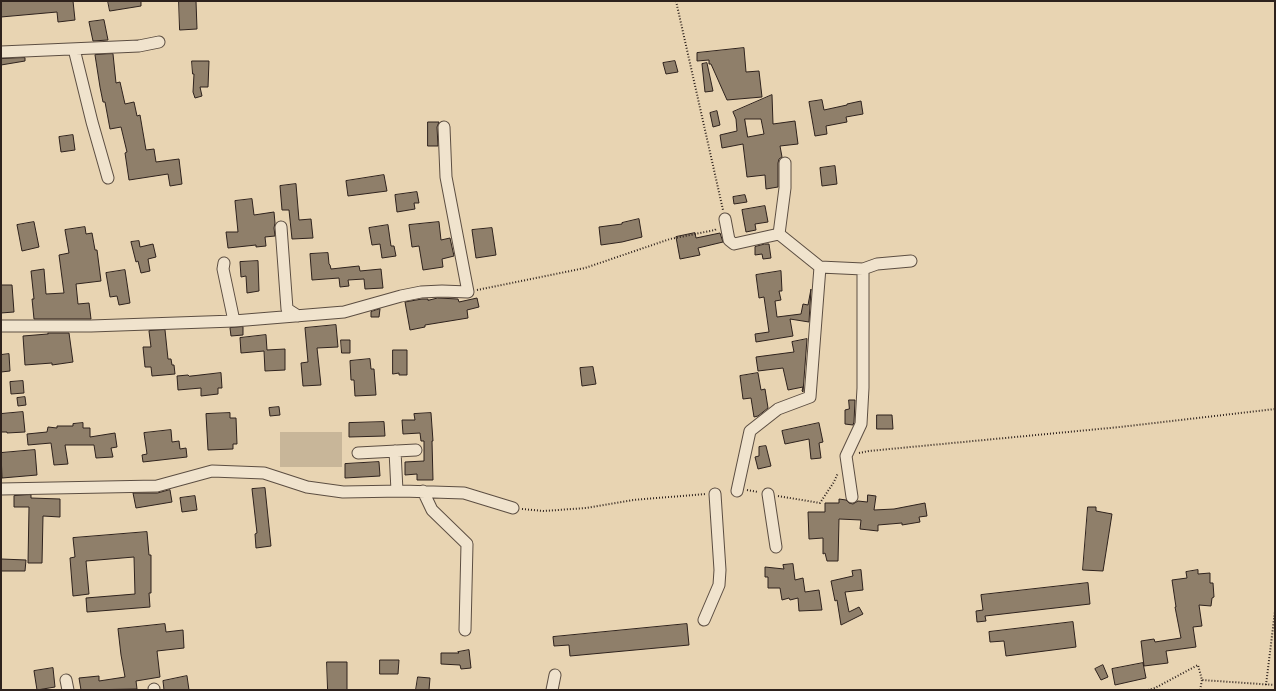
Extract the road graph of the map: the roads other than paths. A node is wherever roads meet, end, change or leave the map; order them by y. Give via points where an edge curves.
1 (159, 42) dead end
2 (74, 49) junction
3 (1, 52) edge
4 (444, 127) dead end
5 (785, 163) dead end
6 (108, 178) dead end
7 (725, 219) road end
8 (281, 227) dead end
9 (779, 234) junction
10 (911, 261) dead end
11 (224, 263) dead end
12 (820, 267) junction
13 (863, 269) junction
14 (298, 316) junction
15 (234, 321) junction
16 (1, 326) edge
17 (416, 450) dead end
18 (395, 451) junction
19 (358, 453) dead end
20 (1, 489) edge
21 (397, 491) junction
22 (423, 491) junction
23 (737, 491) road end
24 (715, 494) road end
25 (768, 494) road end
26 (852, 497) dead end
27 (513, 508) road end
28 (776, 547) dead end
29 (704, 620) dead end
30 (465, 630) dead end
31 (555, 675) dead end
32 (552, 690) edge

1 - 2 street via 139,46
2 - 3 street
2 - 6 street
4 - 14 street via 446,177 468,292 421,292 344,312
5 - 9 street via 785,188
7 - 9 street via 729,240 734,244
8 - 14 street via 287,309
9 - 12 street
10 - 13 street via 877,264
11 - 15 street via 223,269
12 - 13 street
12 - 23 street via 810,396 778,409 750,431
13 - 26 street via 861,424 846,456
14 - 15 street
15 - 16 street
17 - 18 street
18 - 19 street
18 - 21 street
20 - 21 street via 156,486 212,471 264,474 307,487 343,492
21 - 22 street
22 - 27 street via 464,493
22 - 30 street via 432,510 467,544
24 - 29 street via 719,585
25 - 28 street
31 - 32 street

